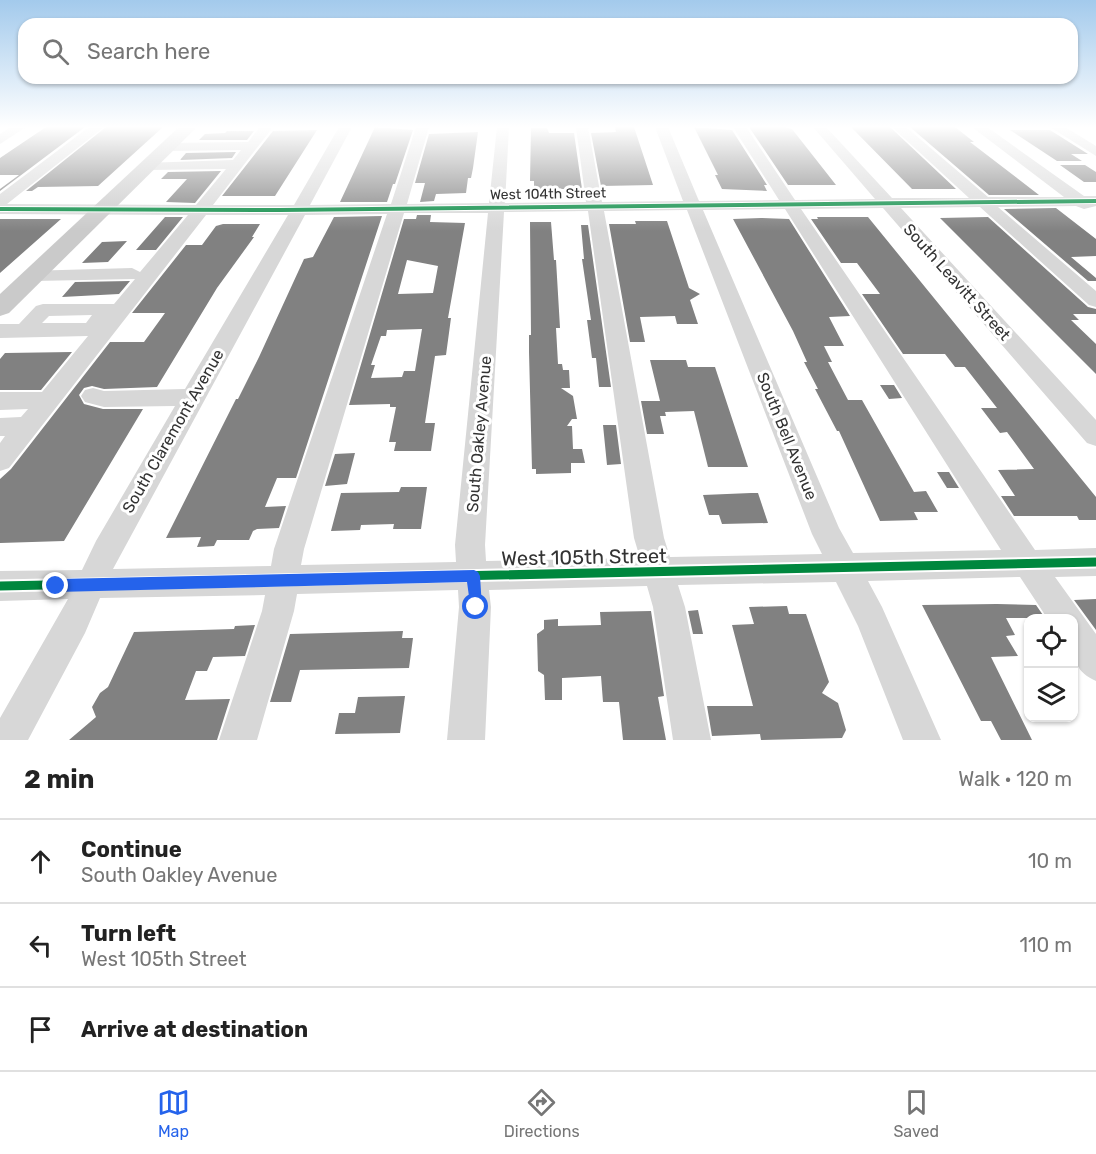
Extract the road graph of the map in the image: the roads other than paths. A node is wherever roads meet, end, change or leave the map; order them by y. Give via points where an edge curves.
1 (53, 162) edge
2 (153, 162) edge
3 (326, 162) edge
4 (412, 162) edge
5 (500, 162) edge
6 (588, 162) edge
7 (674, 162) edge
8 (761, 162) edge
9 (850, 162) edge
10 (937, 162) edge
11 (1029, 162) edge
12 (238, 164) joint
13 (148, 166) junction
14 (1088, 201) edge
15 (0, 202) edge
16 (886, 202) junction
17 (983, 202) junction
18 (789, 204) junction
19 (692, 205) junction
20 (595, 206) junction
21 (497, 207) junction
22 (0, 209) edge
23 (397, 209) junction
24 (102, 210) junction
25 (299, 210) junction
26 (200, 211) junction
27 (1096, 212) edge
28 (132, 274) dead end
29 (34, 275) junction
30 (1096, 301) edge
31 (0, 308) edge
32 (0, 331) edge
33 (24, 331) dead end
34 (93, 396) dead end
35 (193, 397) junction
36 (49, 400) junction
37 (0, 401) edge
38 (28, 426) junction
39 (0, 427) edge
40 (1096, 436) edge
41 (0, 461) edge
42 (1096, 562) edge
43 (1028, 564) junction
44 (846, 569) junction
45 (660, 572) junction
46 (474, 576) junction
47 (283, 581) junction
48 (89, 585) junction
49 (0, 586) edge
50 (1063, 614) edge
51 (1078, 636) edge
52 (1096, 664) edge
53 (8, 740) edge
54 (238, 740) edge
55 (466, 740) edge
56 (692, 740) edge
57 (922, 740) edge

1 - 15 street
2 - 13 main road
3 - 25 street, South Claremont Avenue
4 - 23 street
5 - 21 street, South Oakley Avenue
6 - 20 street
7 - 19 street, South Bell Avenue
8 - 18 street
9 - 16 street, South Leavitt Street
10 - 17 street
11 - 14 street
12 - 13 street
12 - 26 street
13 - 24 main road
14 - 17 street, West 104th Street
14 - 27 street
16 - 17 street, West 104th Street
16 - 18 street, West 104th Street
16 - 40 street, South Leavitt Street
17 - 30 street
18 - 19 street, West 104th Street
18 - 43 street
19 - 20 street, West 104th Street
19 - 44 street, South Bell Avenue via 827,534
20 - 21 street, West 104th Street
20 - 45 street via 650,538
21 - 23 street, West 104th Street
21 - 46 street, South Oakley Avenue via 470,545
22 - 24 street, West 104th Street
23 - 25 street, West 104th Street
23 - 47 street via 289,549
24 - 26 street, West 104th Street
24 - 29 main road
25 - 26 street, West 104th Street
25 - 35 street, South Claremont Avenue
26 - 36 street
28 - 29 street
29 - 31 main road
32 - 33 street
34 - 35 street
35 - 48 street, South Claremont Avenue
36 - 37 street
36 - 38 street
38 - 39 street
38 - 41 street
42 - 43 street, West 105th Street
43 - 44 street, West 105th Street
43 - 50 street
44 - 45 street, West 105th Street
44 - 57 street, South Bell Avenue
45 - 46 street, West 105th Street
45 - 56 street
46 - 47 street, West 105th Street
46 - 55 street, South Oakley Avenue via 476,607
47 - 48 street, West 105th Street
47 - 54 street via 278,611
48 - 49 street, West 105th Street
48 - 53 street, South Claremont Avenue via 74,622
51 - 52 street

